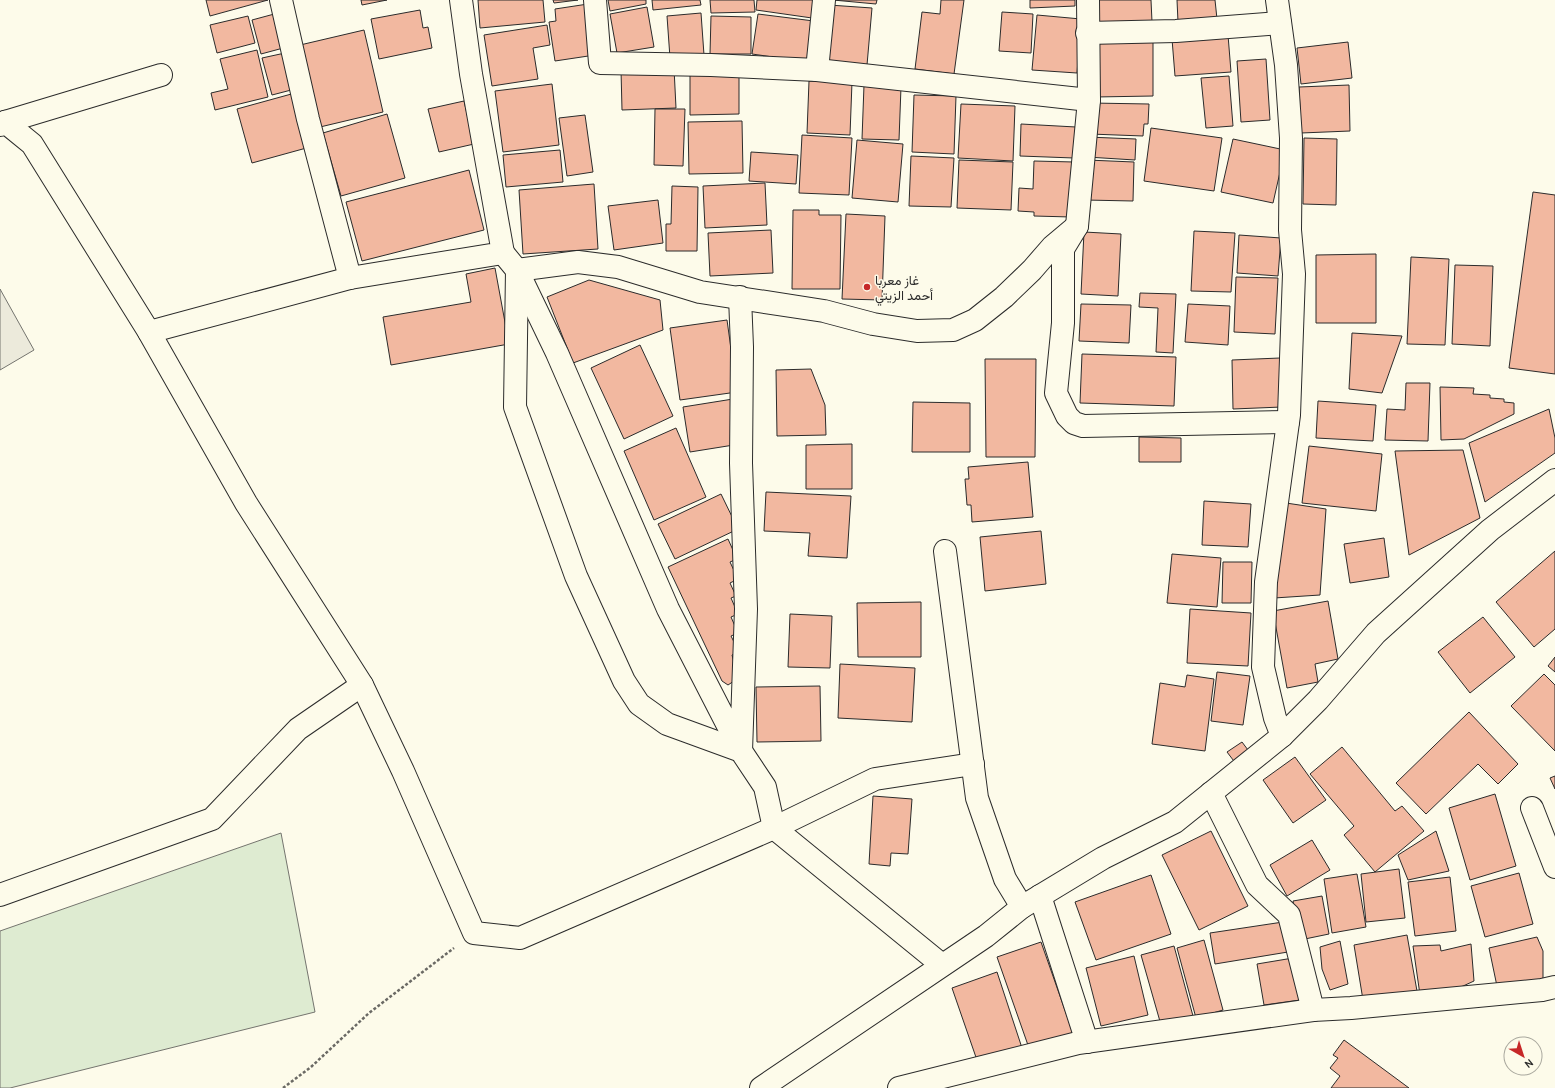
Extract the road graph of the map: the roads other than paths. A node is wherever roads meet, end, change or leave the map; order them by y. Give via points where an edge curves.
1 (281, 0) edge
2 (461, 0) edge
3 (595, 0) edge
4 (824, 0) edge
5 (1088, 0) edge
6 (1277, 0) edge
7 (1280, 23) junction
8 (1087, 32) junction
9 (816, 70) junction
10 (161, 75) dead end
11 (1089, 100) junction
12 (3, 123) edge
13 (1077, 226) junction
14 (503, 253) junction
15 (517, 270) junction
16 (350, 278) junction
17 (740, 297) junction
18 (148, 332) junction
19 (1288, 422) junction
20 (1555, 480) edge
21 (946, 551) dead end
22 (362, 685) junction
23 (1282, 736) junction
24 (741, 750) junction
25 (973, 764) junction
26 (1211, 793) junction
27 (1532, 808) dead end
28 (774, 828) junction
29 (1555, 867) edge
30 (0, 896) edge
31 (1040, 896) junction
32 (1022, 907) junction
33 (942, 966) junction
34 (1555, 987) edge
35 (1313, 1010) junction
36 (1087, 1042) junction
37 (761, 1088) edge
38 (899, 1088) edge

1 - 16 street via 308,119
2 - 14 street via 471,74
3 - 9 street via 600,63
4 - 9 street
5 - 8 street
6 - 7 street
7 - 8 street via 1176,31
7 - 19 street via 1291,138 1290,230 1294,274
8 - 11 street
9 - 11 street
10 - 12 street
11 - 13 street
12 - 18 street via 32,144
13 - 17 street via 1052,247 1004,298 975,320 954,330 918,331 873,324 824,311
13 - 19 street via 1063,250 1063,323 1056,393 1067,416 1074,423 1083,426
14 - 15 street
14 - 16 street
15 - 17 street via 578,262 618,267 700,292
15 - 24 street via 557,353 668,610
15 - 24 street via 515,407 576,576 624,681 639,704 667,724
16 - 18 street
17 - 24 street via 741,463 746,609
18 - 22 street via 246,503
19 - 23 street via 1266,582 1264,667 1274,718
20 - 23 street via 1490,530 1376,633 1318,700
21 - 25 street
22 - 28 street via 474,933 520,938
22 - 30 street via 298,729 212,819
23 - 26 street
24 - 28 street via 765,787
25 - 28 street via 876,779
25 - 32 street via 978,798 1005,879
26 - 31 street via 1176,822 1103,858
26 - 35 street via 1257,885 1288,915
27 - 29 street
28 - 33 street
31 - 32 street
31 - 36 street
32 - 33 street
33 - 37 street
34 - 35 street
35 - 36 street
36 - 38 street

